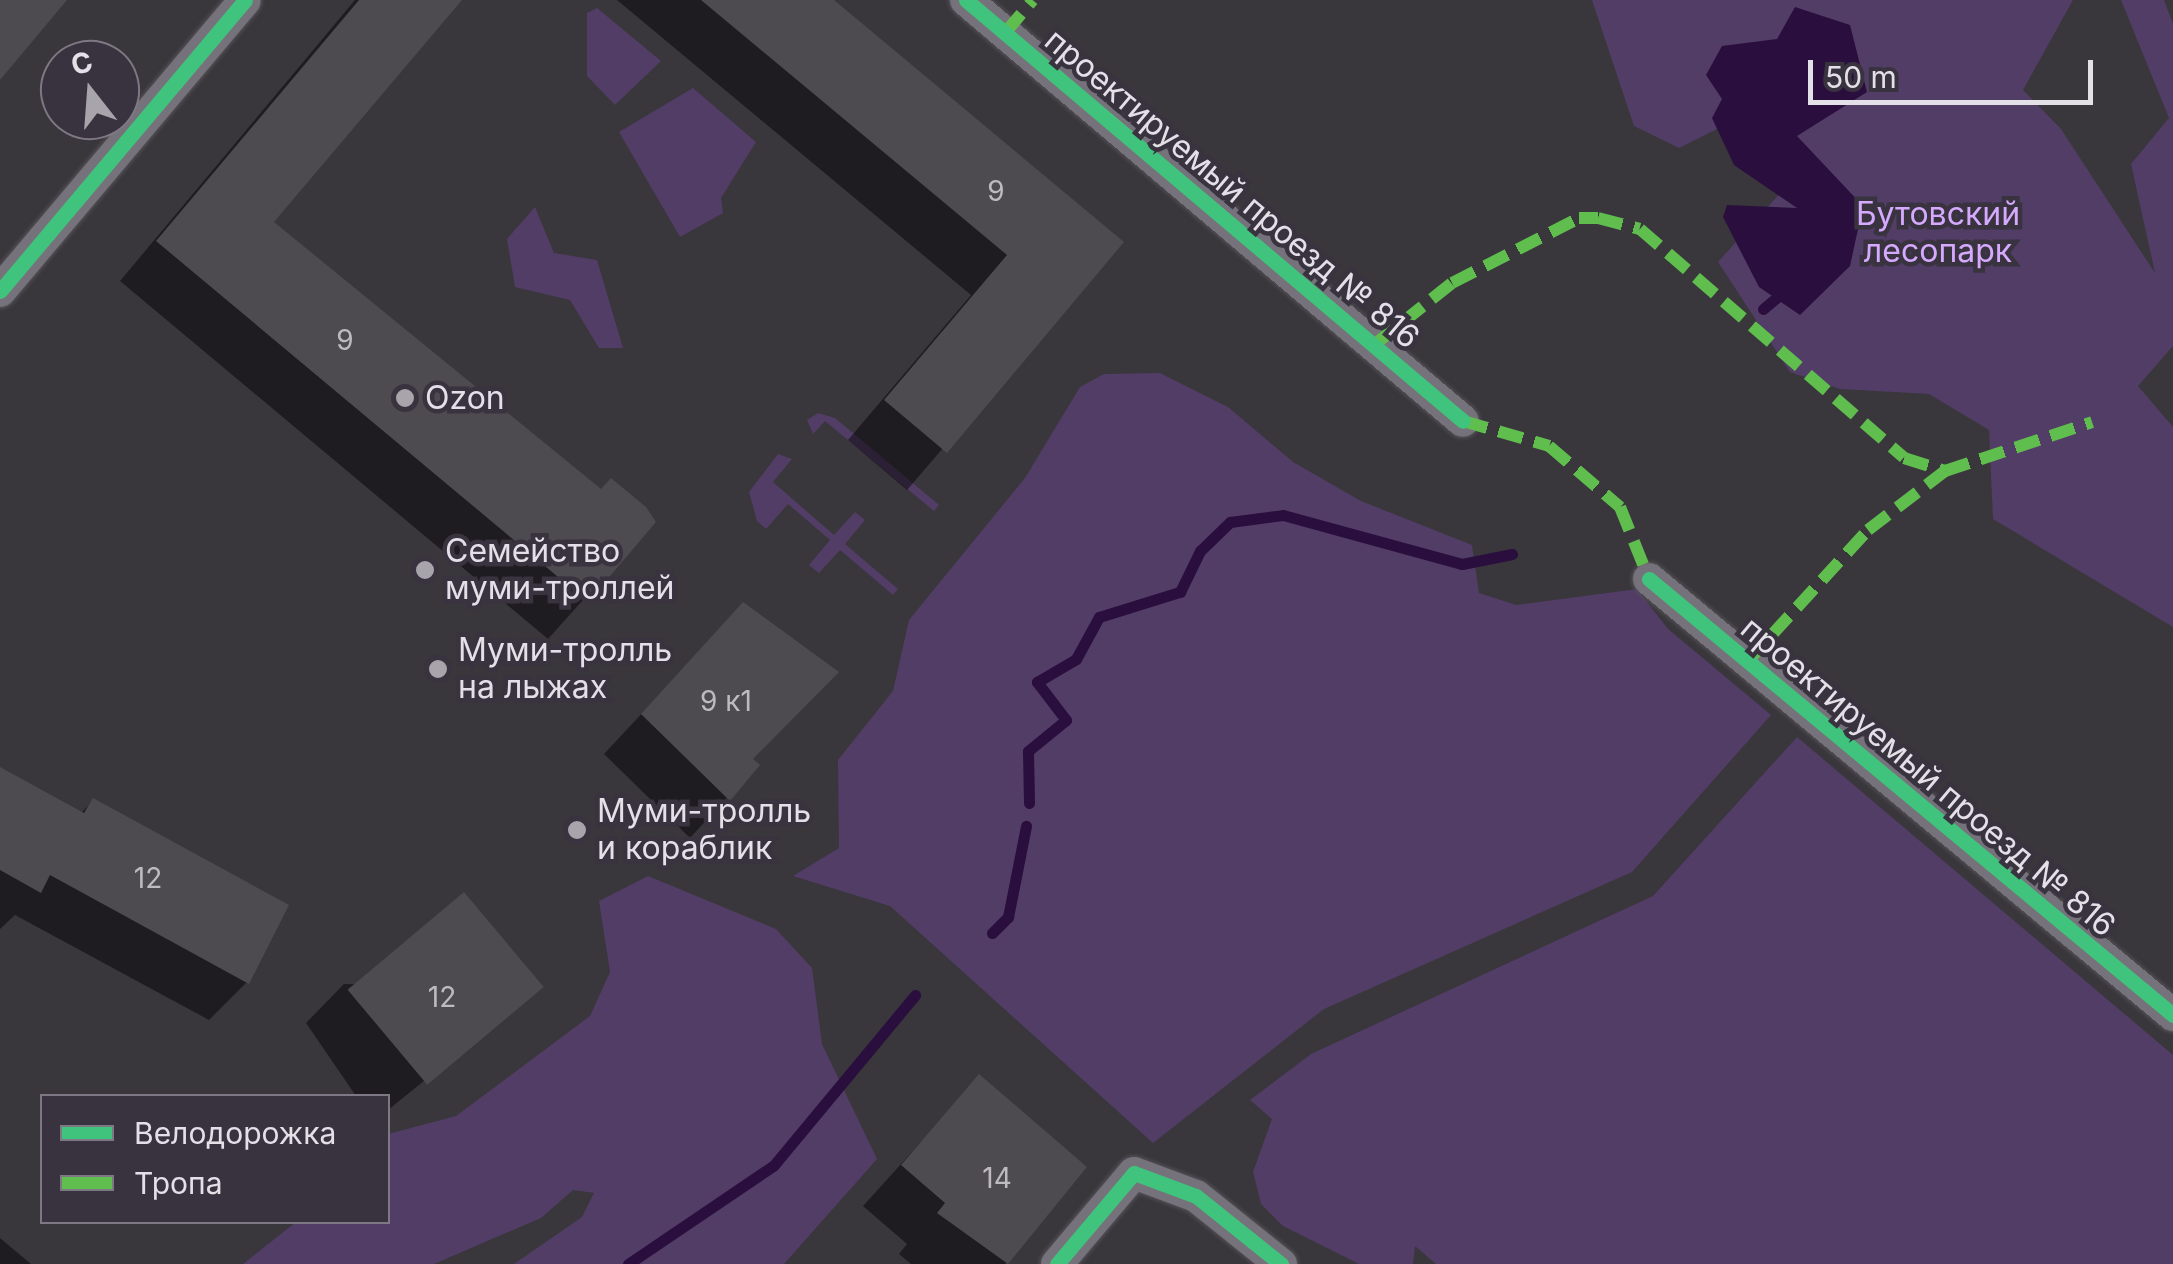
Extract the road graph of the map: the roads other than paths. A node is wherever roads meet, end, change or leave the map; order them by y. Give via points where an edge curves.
1 (244, 0) edge
2 (966, 0) edge
3 (6, 272) edge
4 (1462, 420) dead end
5 (1649, 579) dead end
6 (2173, 1015) edge
7 (1057, 1264) edge
8 (1281, 1264) edge

1 - 3 street
2 - 4 street, проектируемый проезд № 816
5 - 6 street, проектируемый проезд № 816
7 - 8 street via 1134,1174 1196,1196

